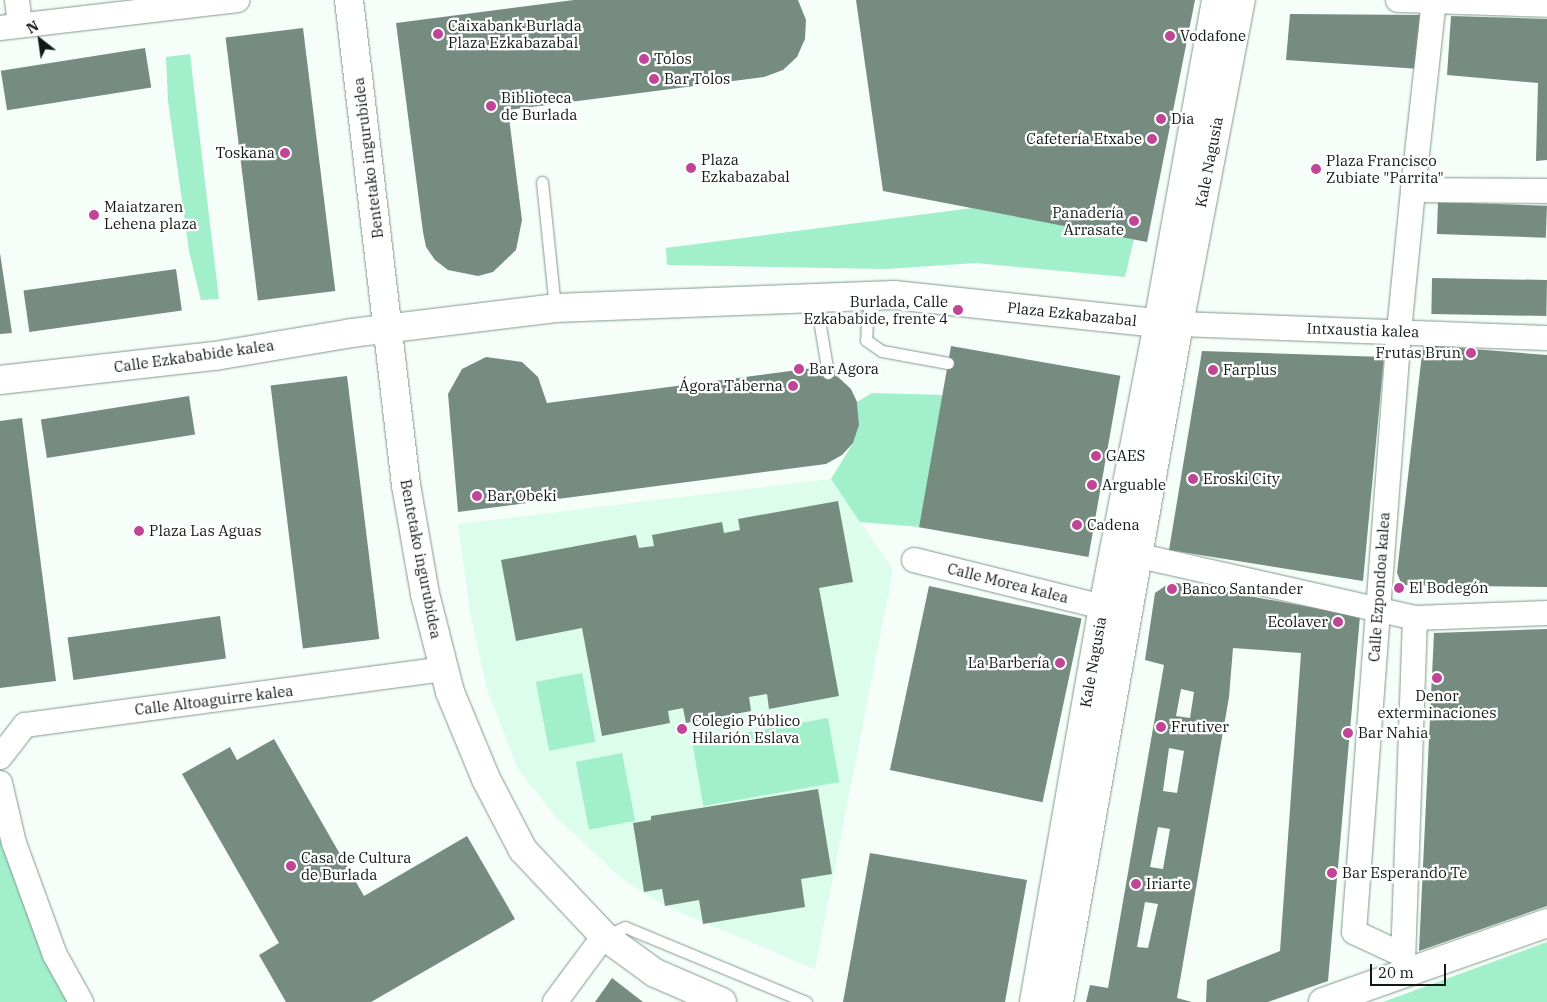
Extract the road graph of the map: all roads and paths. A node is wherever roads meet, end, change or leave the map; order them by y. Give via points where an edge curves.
1 (17, 0) edge
2 (237, 0) edge
3 (349, 0) edge
4 (1216, 0) edge
5 (1241, 0) edge
6 (1398, 0) edge
7 (1434, 1) edge
8 (1547, 5) edge
9 (10, 27) edge
10 (542, 182) dead end
11 (1413, 190) junction
12 (1547, 191) edge
13 (874, 296) junction
14 (803, 299) junction
15 (555, 308) junction
16 (1169, 323) junction
17 (387, 329) junction
18 (1399, 331) junction
19 (1547, 338) edge
20 (948, 364) dead end
21 (828, 373) dead end
22 (0, 380) edge
23 (1140, 556) junction
24 (914, 560) dead end
25 (1110, 573) junction
26 (1103, 607) junction
27 (1378, 607) junction
28 (1547, 613) edge
29 (1415, 618) junction
30 (444, 669) junction
31 (0, 757) edge
32 (0, 783) edge
33 (1547, 923) edge
34 (604, 936) junction
35 (1398, 967) junction
36 (81, 1002) edge
37 (555, 1002) edge
38 (722, 1002) edge
39 (806, 1002) edge
40 (1034, 1002) edge
41 (1059, 1002) edge
42 (1323, 1002) edge

1 - 9 street
2 - 9 street
3 - 17 main road, Bentetako ingurubidea
4 - 16 main road, Kale Nagusia
5 - 16 main road, Kale Nagusia
6 - 7 street
7 - 8 street
7 - 11 street, Calle Ezpondoa kalea
10 - 15 lane
11 - 12 street
11 - 18 street, Calle Ezpondoa kalea
13 - 14 main road, Plaza Ezkabazabal
13 - 16 main road, Plaza Ezkabazabal via 894,295
13 - 20 lane via 867,317 866,340 882,351
14 - 15 main road, Plaza Ezkabazabal
14 - 21 lane via 818,314
15 - 17 main road, Plaza Ezkabazabal
16 - 18 street, Intxaustia kalea
16 - 23 main road, Kale Nagusia
16 - 25 main road, Kale Nagusia
17 - 22 main road, Calle Ezkababide kalea via 215,356
17 - 30 main road, Bentetako ingurubidea via 406,485 425,594
18 - 19 street, Intxaustia kalea
18 - 27 street, Calle Ezpondoa kalea
23 - 25 street via 1126,556
23 - 27 street
23 - 41 main road, Kale Nagusia
24 - 26 street, Calle Morea kalea
25 - 26 main road, Kale Nagusia
26 - 40 main road, Kale Nagusia
27 - 29 street
27 - 35 street, Calle Ezpondoa kalea via 1354,932
28 - 29 street
29 - 35 street
30 - 31 street, Calle Altoaguirre kalea via 25,725
30 - 34 main road, Bentetako ingurubidea via 486,779 523,850
32 - 36 street via 14,843 52,946
33 - 35 main road
34 - 37 street
34 - 38 main road, Bentetako ingurubidea via 655,973
34 - 39 lane via 625,927
35 - 42 main road

